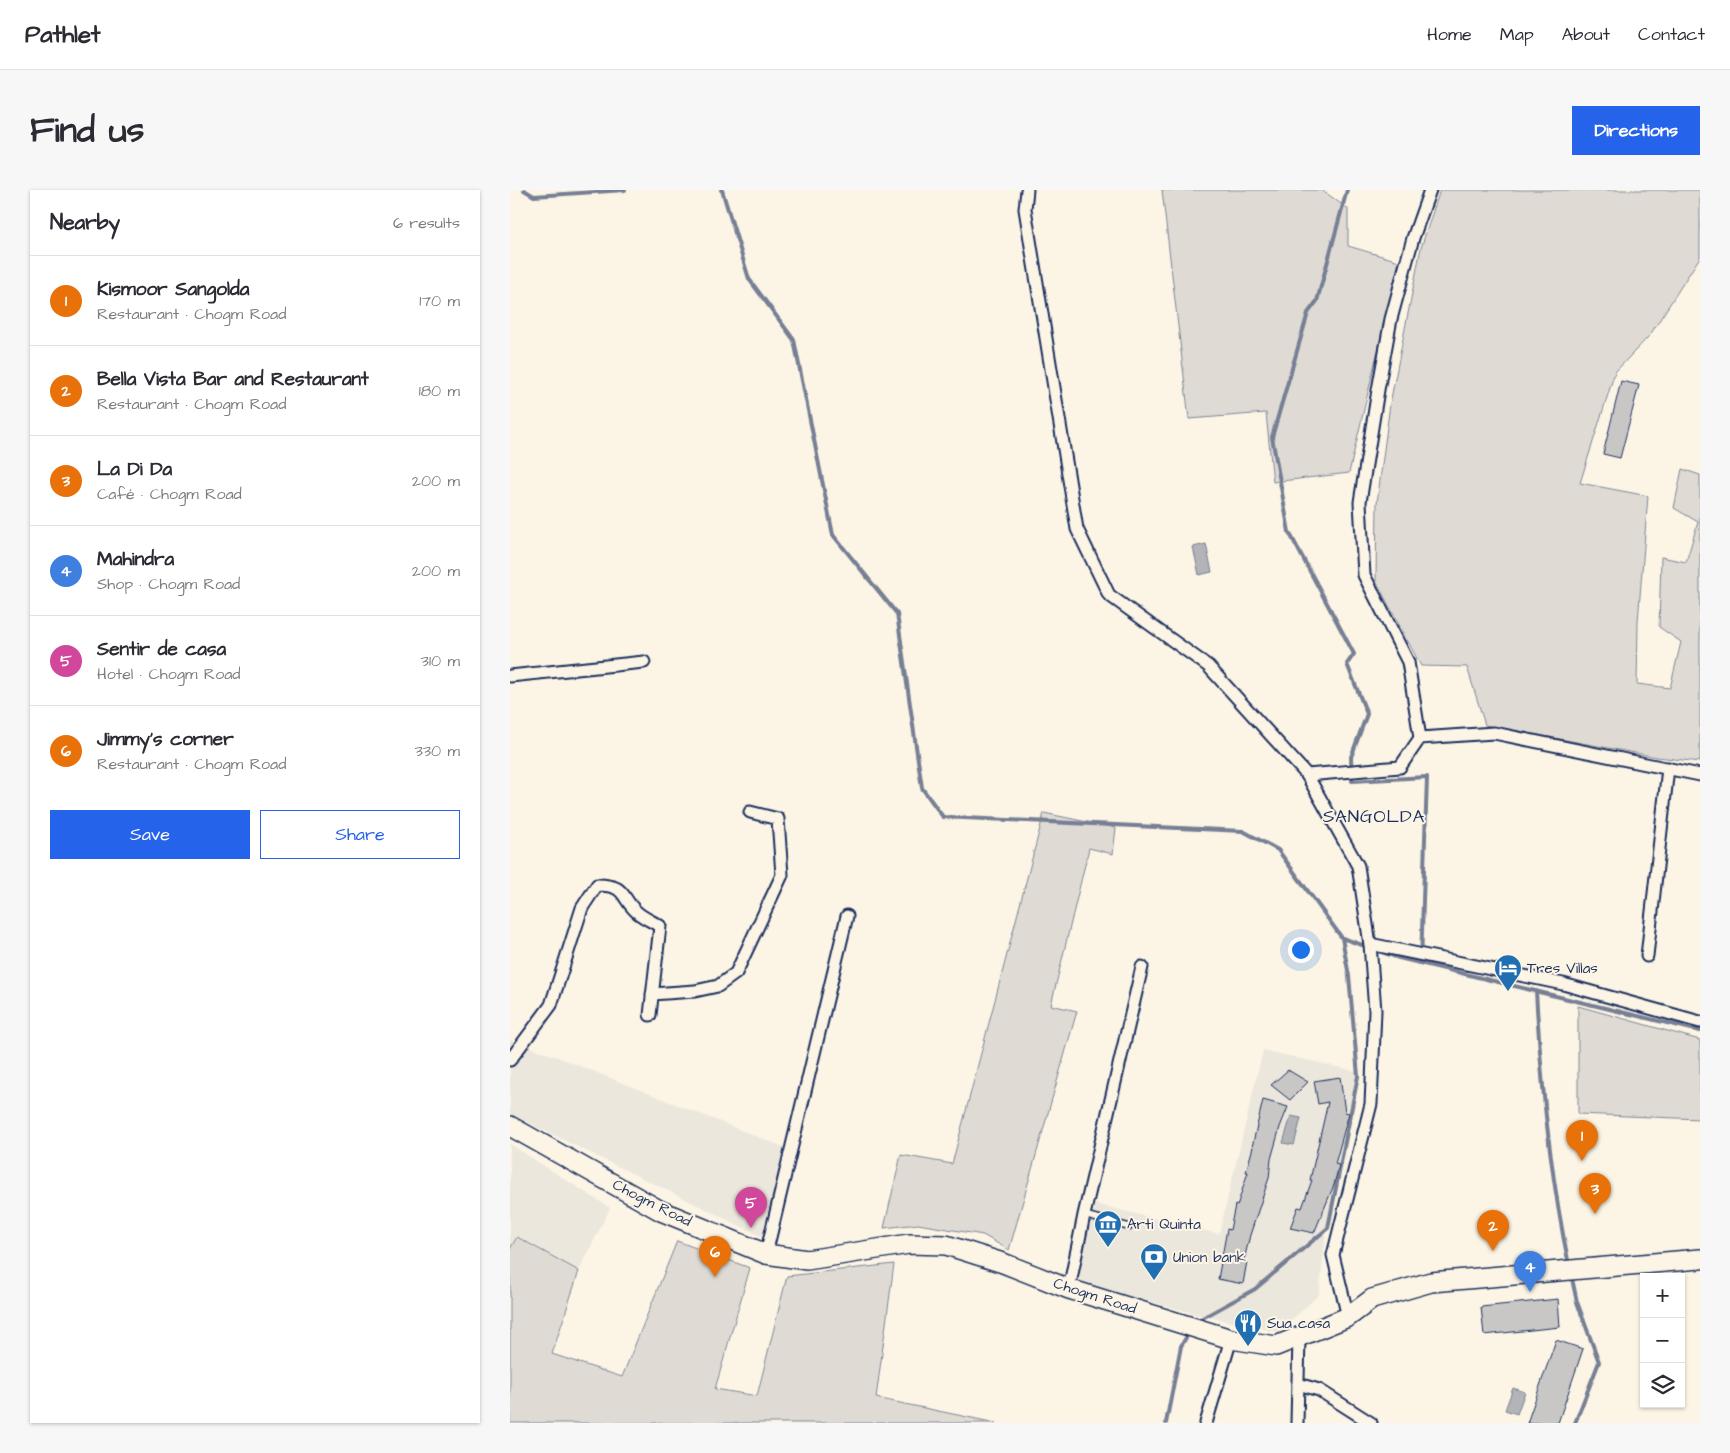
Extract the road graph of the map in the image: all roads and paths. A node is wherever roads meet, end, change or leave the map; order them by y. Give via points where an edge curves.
1 (1027, 190) edge
2 (1430, 190) edge
3 (644, 662) dead end
4 (510, 676) edge
5 (1420, 738) junction
6 (1668, 768) junction
7 (1307, 775) junction
8 (1700, 775) edge
9 (750, 812) dead end
10 (848, 916) dead end
11 (1370, 944) junction
12 (1647, 956) dead end
13 (1142, 967) dead end
14 (652, 994) junction
15 (650, 1015) dead end
16 (1700, 1022) edge
17 (510, 1060) edge
18 (510, 1126) edge
19 (1084, 1215) junction
20 (1129, 1227) dead end
21 (766, 1254) junction
22 (1700, 1259) edge
23 (1069, 1289) junction
24 (1348, 1317) junction
25 (1299, 1337) junction
26 (1231, 1339) junction
27 (1298, 1384) junction
28 (1206, 1423) edge
29 (1297, 1423) edge
30 (1371, 1423) edge

1 - 7 street via 1025,209 1081,537 1109,595 1208,666
2 - 5 street via 1391,319 1360,502 1364,575 1408,662
3 - 4 street
5 - 6 street via 1494,733
5 - 7 street via 1400,767
6 - 8 street
6 - 12 street
7 - 11 street via 1358,866
9 - 14 street via 778,819 782,875 736,973 718,986
10 - 21 street
11 - 16 street via 1562,984
11 - 24 street via 1374,1011 1371,1104 1332,1255
13 - 19 street
14 - 15 street
14 - 17 street via 660,926 638,913 621,891 609,884 597,884 582,908 551,1005
18 - 21 main road, Chogm Road via 661,1211
19 - 20 lane
19 - 23 street
21 - 23 main road, Chogm Road via 807,1260 909,1244 946,1245
22 - 24 main road, Chogm Road via 1431,1282 1372,1299
23 - 26 main road, Chogm Road
24 - 25 main road, Chogm Road
25 - 26 main road, Chogm Road via 1276,1346
25 - 27 street
26 - 28 street
27 - 29 street
27 - 30 street via 1319,1390

